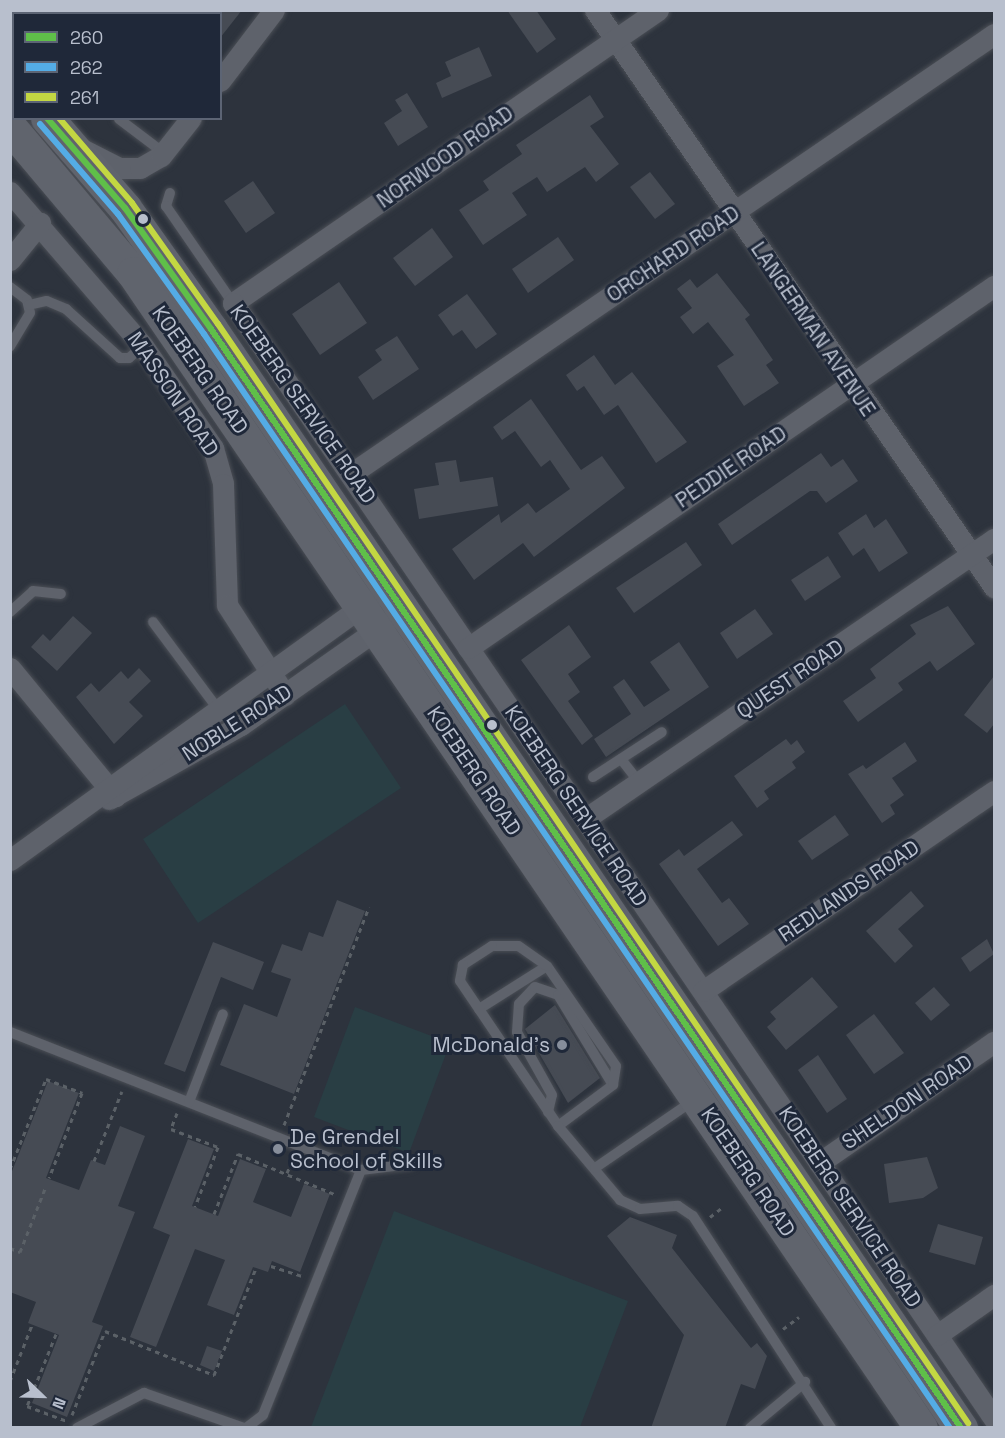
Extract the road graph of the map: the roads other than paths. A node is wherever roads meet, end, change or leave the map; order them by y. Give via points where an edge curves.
1 (274, 10) edge
2 (595, 10) edge
3 (658, 10) edge
4 (994, 34) edge
5 (616, 40) junction
6 (222, 78) edge
7 (49, 120) edge
8 (120, 120) edge
9 (189, 120) edge
10 (10, 127) edge
11 (70, 143) junction
12 (162, 154) junction
13 (10, 192) edge
14 (170, 193) dead end
15 (734, 213) junction
16 (40, 223) junction
17 (10, 260) edge
18 (994, 286) edge
19 (10, 287) edge
20 (233, 303) junction
21 (29, 305) junction
22 (10, 346) edge
23 (143, 346) junction
24 (850, 385) junction
25 (352, 473) junction
26 (994, 538) edge
27 (972, 554) junction
28 (994, 587) edge
29 (61, 594) dead end
30 (383, 609) junction
31 (10, 612) edge
32 (153, 621) dead end
33 (468, 648) junction
34 (10, 668) edge
35 (268, 671) junction
36 (285, 694) junction
37 (217, 708) junction
38 (662, 732) dead end
39 (621, 759) junction
40 (593, 777) dead end
41 (639, 782) junction
42 (111, 791) junction
43 (994, 791) edge
44 (585, 819) junction
45 (10, 860) edge
46 (547, 966) junction
47 (703, 991) junction
48 (478, 1009) junction
49 (223, 1014) dead end
50 (10, 1032) edge
51 (994, 1042) edge
52 (613, 1085) junction
53 (710, 1088) junction
54 (185, 1101) junction
55 (548, 1112) junction
56 (558, 1126) junction
57 (819, 1162) junction
58 (411, 1164) dead end
59 (595, 1168) junction
60 (361, 1170) junction
61 (994, 1295) edge
62 (937, 1335) junction
63 (806, 1382) junction
64 (994, 1419) edge
65 (77, 1428) edge
66 (245, 1428) edge
67 (750, 1428) edge
68 (831, 1428) edge
69 (921, 1428) edge
70 (961, 1428) edge

1 - 6 street
2 - 5 street, LANGERMAN AVENUE
3 - 5 street, NORWOOD ROAD
4 - 15 street, ORCHARD ROAD
5 - 15 street, LANGERMAN AVENUE
5 - 20 street, NORWOOD ROAD
7 - 11 main road, KOEBERG ROAD
8 - 12 lane
9 - 12 street
10 - 30 main road, KOEBERG ROAD via 122,259
11 - 12 street via 129,171
11 - 30 main road, KOEBERG ROAD via 158,254
13 - 16 street, MASSON ROAD
14 - 20 lane, KOEBERG SERVICE ROAD via 166,206
15 - 24 street, LANGERMAN AVENUE
15 - 25 street, ORCHARD ROAD
16 - 17 street
16 - 23 street, MASSON ROAD
18 - 24 street, PEDDIE ROAD
19 - 21 lane
20 - 25 street, KOEBERG SERVICE ROAD
21 - 22 lane via 28,320
21 - 23 lane via 47,301 66,309 120,358 129,358
23 - 35 street, MASSON ROAD via 216,456 223,484 227,605
24 - 27 street, LANGERMAN AVENUE
24 - 33 street, PEDDIE ROAD
25 - 33 street, KOEBERG SERVICE ROAD
26 - 27 street, QUEST ROAD
27 - 28 street, LANGERMAN AVENUE
27 - 41 street, QUEST ROAD
29 - 31 lane via 33,591
30 - 35 street, NOBLE ROAD
30 - 36 street, NOBLE ROAD
30 - 53 main road, KOEBERG ROAD
32 - 37 lane
33 - 44 street, KOEBERG SERVICE ROAD
34 - 42 street
35 - 36 street, MASSON ROAD
35 - 37 street, NOBLE ROAD
36 - 42 street, NOBLE ROAD
37 - 42 street, NOBLE ROAD
38 - 39 lane
39 - 40 lane
39 - 41 lane
41 - 44 street, QUEST ROAD
42 - 45 street, NOBLE ROAD
43 - 47 street, REDLANDS ROAD
44 - 47 street, KOEBERG SERVICE ROAD
46 - 48 lane
46 - 48 lane via 518,946 492,946 459,972
46 - 52 lane via 611,1057 618,1073
47 - 57 street, KOEBERG SERVICE ROAD
48 - 55 lane
49 - 54 lane
50 - 54 lane
51 - 57 street, SHELDON ROAD
52 - 55 lane via 558,995 535,987 519,1004 516,1032 552,1095
52 - 56 lane
53 - 59 lane
53 - 69 main road, KOEBERG ROAD
53 - 70 main road, KOEBERG ROAD
54 - 60 lane
55 - 56 lane
56 - 59 lane
57 - 62 street, KOEBERG SERVICE ROAD
58 - 60 lane
59 - 63 lane via 620,1200 634,1207 666,1204 693,1216
60 - 66 lane via 263,1415
61 - 62 street
62 - 64 street, KOEBERG SERVICE ROAD
63 - 67 lane
63 - 68 lane
65 - 66 lane via 144,1393

